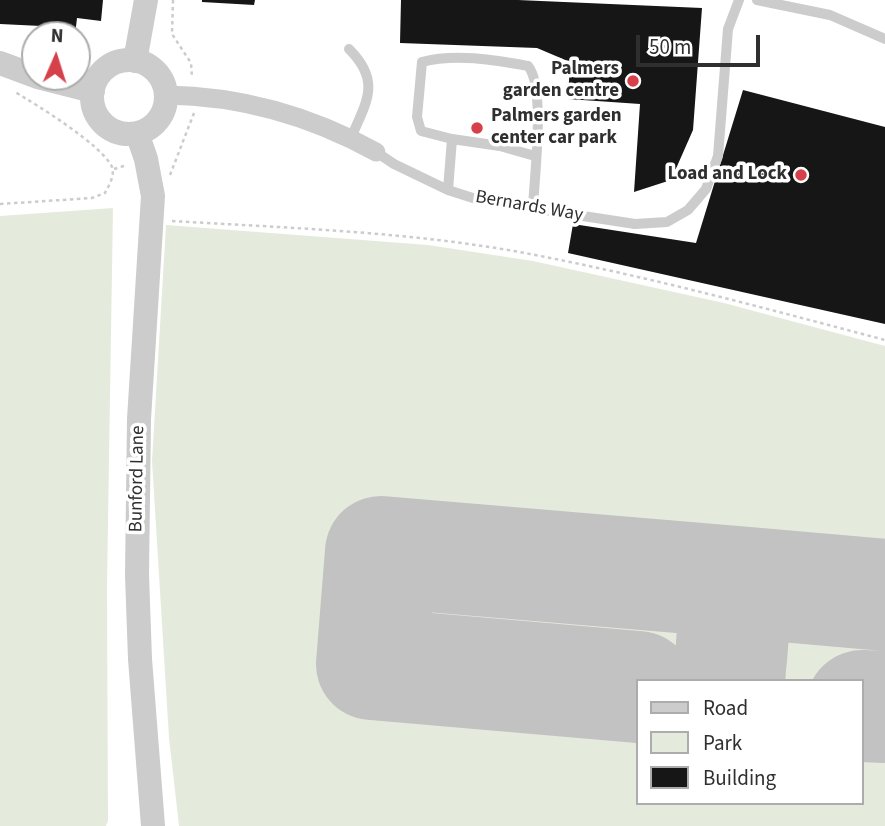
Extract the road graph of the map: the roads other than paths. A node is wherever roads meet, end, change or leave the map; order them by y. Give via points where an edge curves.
1 (146, 0) edge
2 (739, 0) edge
3 (757, 0) edge
4 (885, 39) edge
5 (349, 50) dead end
6 (135, 61) junction
7 (0, 63) edge
8 (21, 71) edge
9 (93, 90) joint
10 (166, 96) junction
11 (137, 133) junction
12 (351, 138) junction
13 (452, 139) junction
14 (376, 152) joint
15 (535, 156) junction
16 (448, 190) junction
17 (533, 209) junction
18 (153, 826) edge

1 - 6 street
2 - 17 lane, Bernards Way via 728,29 718,156 706,189 688,210 667,222 635,223
3 - 4 lane via 830,15
5 - 12 lane via 369,78 369,94
6 - 9 street via 104,71
6 - 10 street via 157,73
7 - 8 street
9 - 11 street via 96,114 104,124 125,134
10 - 11 street via 155,124
10 - 12 street, Bernards Way via 242,101
11 - 18 street, Bunford Lane via 153,196 139,419 137,575
12 - 14 street, Bernards Way
13 - 15 lane
13 - 15 lane via 421,131 419,126 422,62 447,58 527,66 537,86
13 - 16 lane
14 - 16 lane, Bernards Way
15 - 17 lane
16 - 17 lane, Bernards Way

